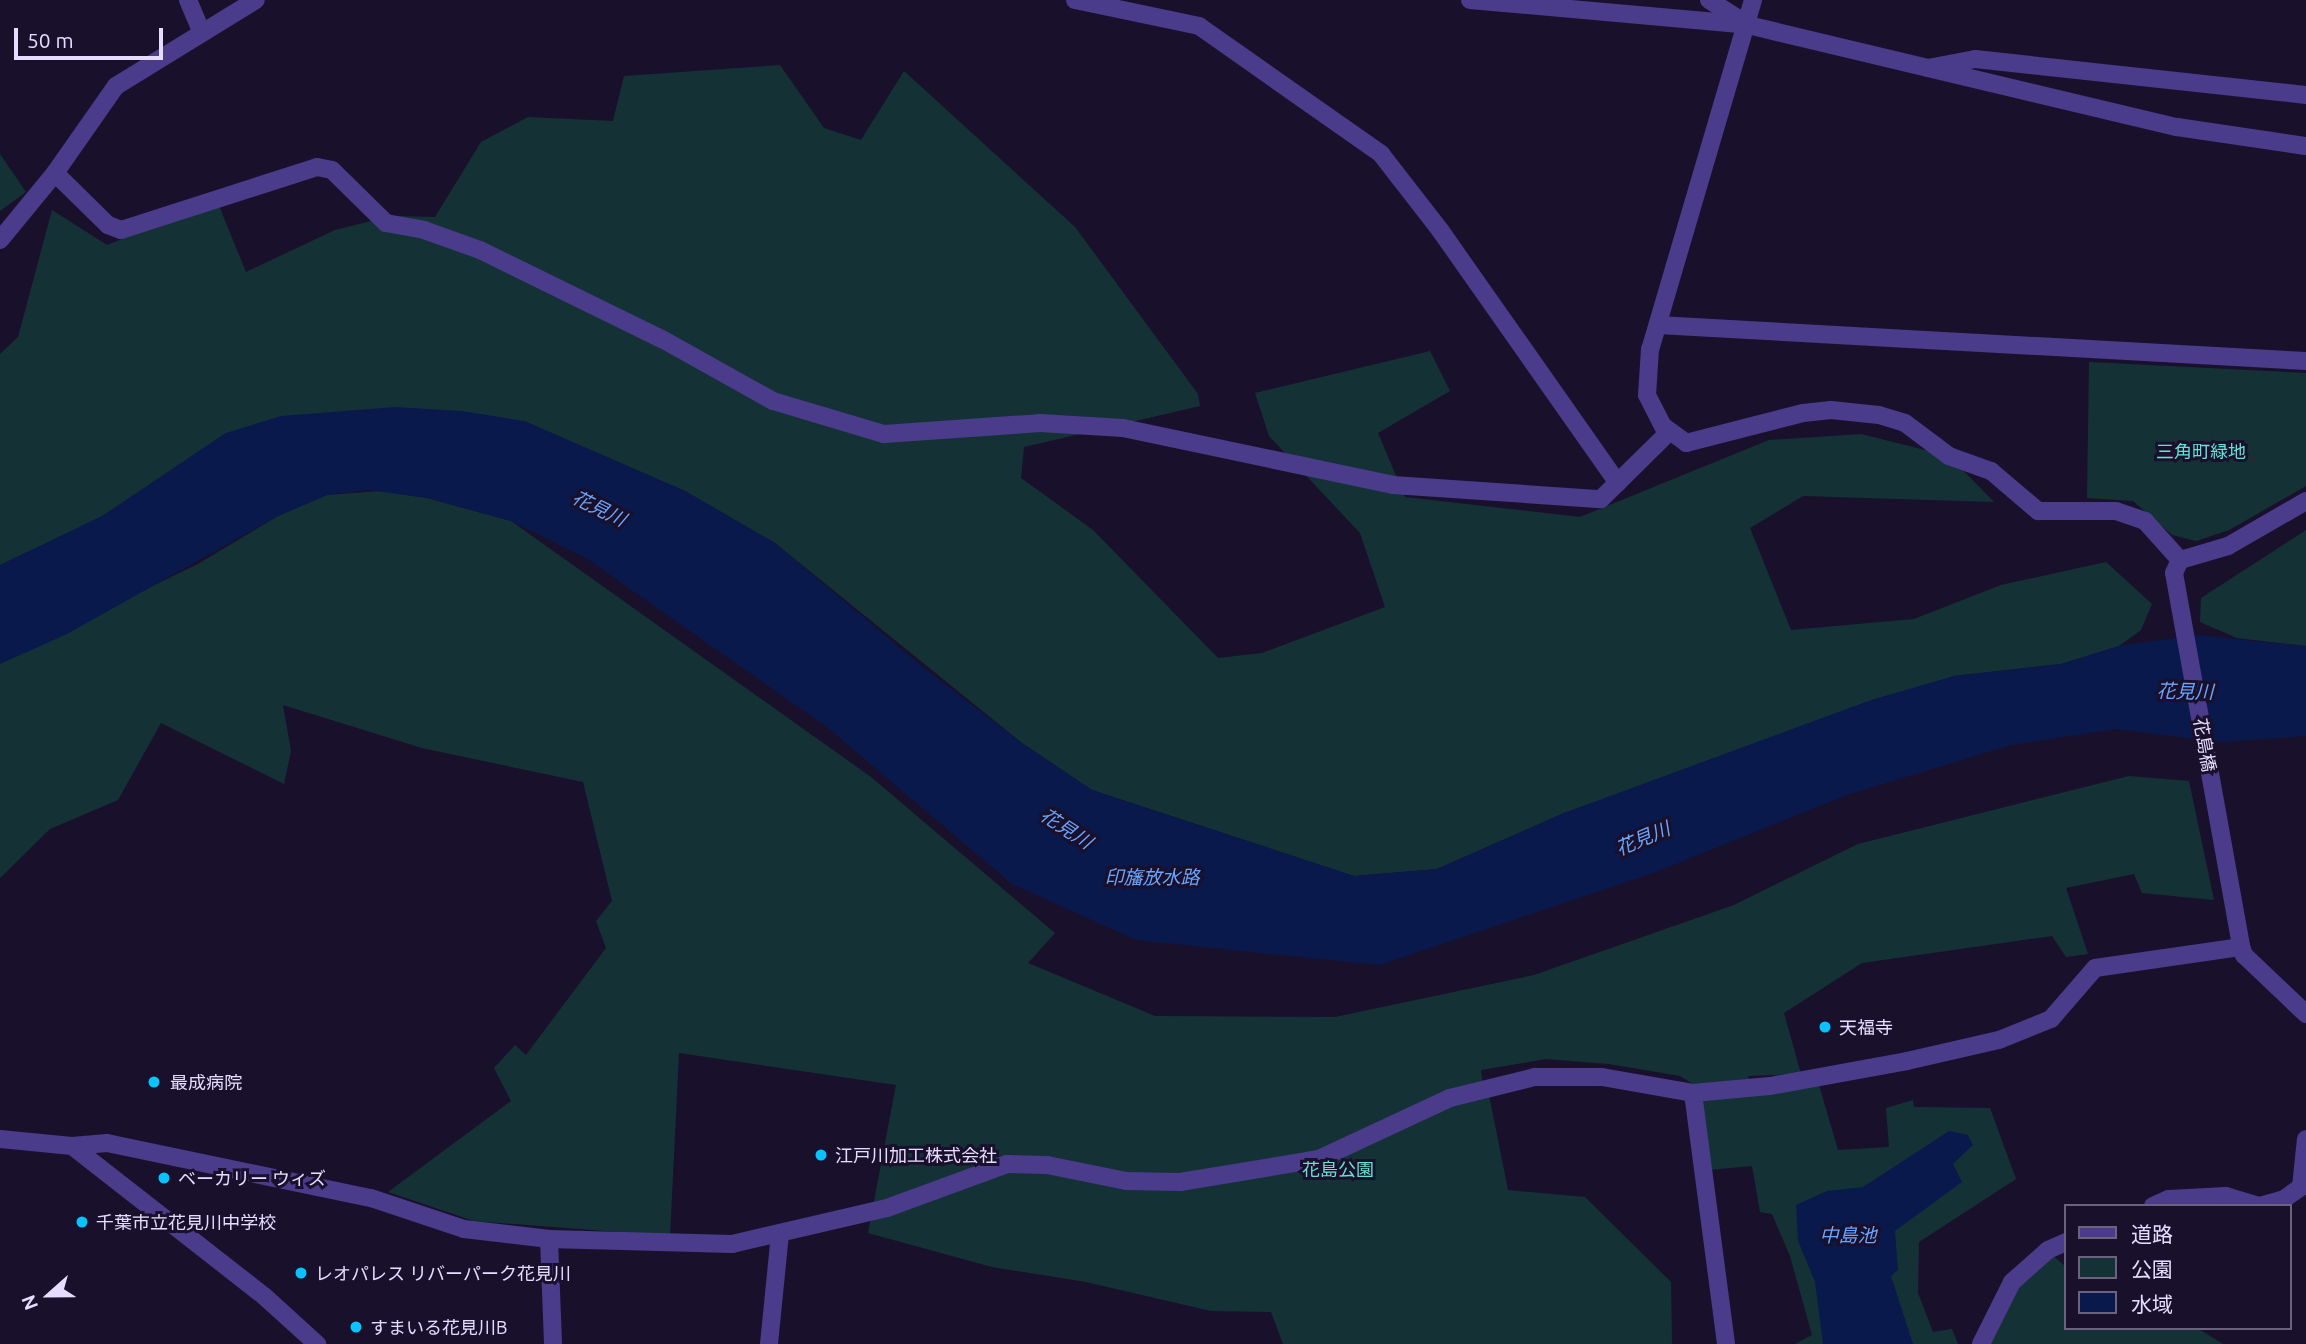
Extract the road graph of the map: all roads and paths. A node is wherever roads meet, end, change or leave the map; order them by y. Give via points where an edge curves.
1 (188, 0) edge
2 (256, 0) edge
3 (1075, 0) edge
4 (1470, 0) edge
5 (1709, 0) edge
6 (1753, 0) edge
7 (1748, 25) junction
8 (201, 30) junction
9 (1928, 68) junction
10 (2306, 95) edge
11 (2306, 146) edge
12 (55, 173) junction
13 (0, 240) edge
14 (1658, 325) junction
15 (2306, 361) edge
16 (1669, 432) junction
17 (1618, 483) junction
18 (2306, 501) edge
19 (2180, 560) junction
20 (2241, 947) junction
21 (2306, 1014) edge
22 (1693, 1093) junction
23 (0, 1139) edge
24 (2306, 1139) edge
25 (72, 1146) junction
26 (2158, 1204) edge
27 (2252, 1204) edge
28 (2266, 1204) edge
29 (780, 1234) junction
30 (549, 1239) junction
31 (2064, 1243) edge
32 (317, 1344) edge
33 (553, 1344) edge
34 (769, 1344) edge
35 (1726, 1344) edge
36 (1981, 1344) edge

1 - 8 street
2 - 8 street
3 - 17 street via 1199,26 1381,153
4 - 7 street
5 - 7 street
6 - 7 street
7 - 9 street
7 - 14 street
8 - 12 street via 116,86
9 - 10 street via 1975,59
9 - 11 street via 2177,127
12 - 13 street
12 - 17 street via 108,225 121,230 317,167 332,170 386,223 425,230 480,250 662,339 773,401 884,434 1040,423 1123,428 1393,485 1601,499
14 - 15 street
14 - 16 street via 1645,377 1647,395
16 - 17 street
16 - 19 street via 1686,443 1803,413 1879,415 1905,423 1949,456 1991,471 2038,511 2116,511 2146,521
18 - 19 street via 2228,546
19 - 20 street, 花島橋 via 2175,581
20 - 21 street
20 - 22 street via 2095,968 2051,1019 1999,1040 1770,1086
22 - 29 street via 1602,1077 1535,1077 1450,1098 1319,1159 1180,1182 1126,1181 1047,1165 1007,1164 887,1208
22 - 35 street
23 - 25 street
24 - 28 street via 2301,1187
25 - 30 street via 107,1143 370,1198 464,1229
25 - 32 street via 264,1296
26 - 27 street via 2169,1199 2226,1196
29 - 30 street via 732,1244
29 - 34 street
30 - 33 street
31 - 36 street via 2048,1250 2012,1282

